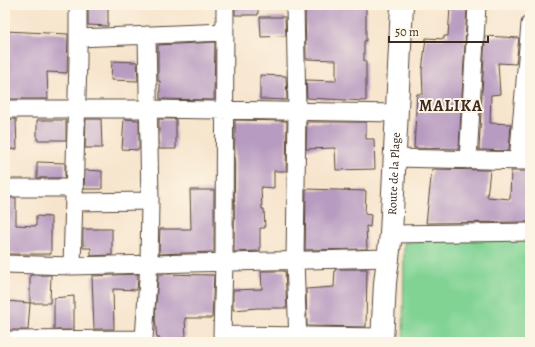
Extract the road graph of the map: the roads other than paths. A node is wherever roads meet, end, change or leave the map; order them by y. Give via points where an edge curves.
1 (78, 5) edge
2 (225, 5) edge
3 (295, 5) edge
4 (402, 5) edge
5 (477, 5) edge
6 (530, 24) edge
7 (225, 32) junction
8 (147, 35) junction
9 (78, 38) junction
10 (77, 108) junction
11 (5, 109) edge
12 (149, 109) junction
13 (225, 110) junction
14 (297, 111) junction
15 (397, 112) junction
16 (394, 158) junction
17 (468, 160) junction
18 (524, 161) edge
19 (5, 188) edge
20 (74, 195) junction
21 (150, 201) junction
22 (530, 232) edge
23 (390, 234) junction
24 (388, 258) junction
25 (294, 260) junction
26 (224, 262) junction
27 (5, 264) edge
28 (149, 264) junction
29 (72, 266) junction
30 (221, 339) edge
31 (299, 339) edge
32 (5, 340) edge
33 (382, 340) edge
34 (144, 341) edge

1 - 9 street
2 - 7 street
3 - 14 street
4 - 15 main road, Route de la Plage
5 - 17 street
6 - 18 street
7 - 8 street
7 - 13 street
8 - 9 street
8 - 12 street
9 - 10 street
10 - 11 street
10 - 12 street
10 - 20 street
12 - 13 street
12 - 21 street
13 - 14 street
13 - 26 street
14 - 15 street
14 - 25 street
15 - 16 main road, Route de la Plage
16 - 17 street
16 - 23 main road, Route de la Plage
17 - 18 street
19 - 20 street
20 - 21 street
20 - 29 street
21 - 28 street
22 - 23 street
23 - 24 main road, Route de la Plage
24 - 25 street
24 - 33 main road, Route de la Plage
25 - 26 street
25 - 31 street
26 - 28 street
26 - 30 street
27 - 29 street
28 - 29 street
28 - 34 street
30 - 31 street
31 - 33 street
32 - 34 street

